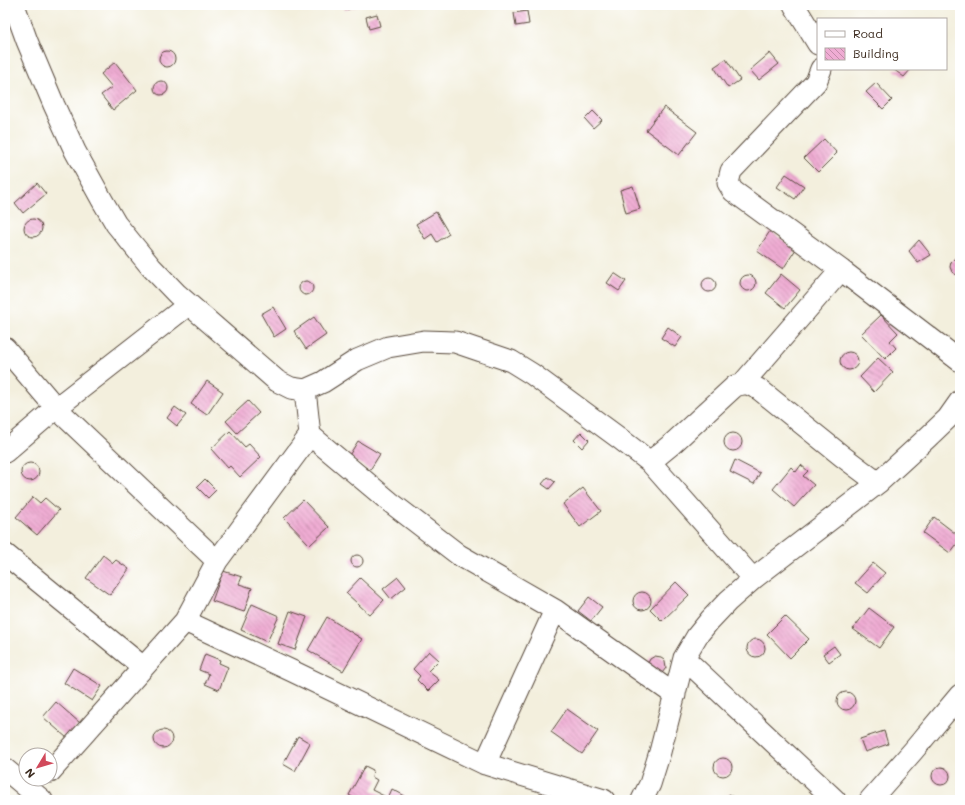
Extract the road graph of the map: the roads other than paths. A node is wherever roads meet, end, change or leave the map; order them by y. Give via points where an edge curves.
1 (14, 5) edge
2 (794, 5) edge
3 (817, 42) edge
4 (821, 70) edge
5 (841, 270) junction
6 (188, 305) junction
7 (5, 348) edge
8 (960, 361) edge
9 (743, 383) junction
10 (305, 390) junction
11 (960, 401) edge
12 (56, 408) junction
13 (310, 435) junction
14 (5, 452) edge
15 (650, 462) junction
16 (878, 483) junction
17 (5, 554) edge
18 (216, 561) junction
19 (754, 579) junction
20 (555, 610) junction
21 (185, 621) junction
22 (684, 658) junction
23 (143, 668) junction
24 (675, 695) junction
25 (960, 695) edge
26 (58, 763) edge
27 (485, 764) junction
28 (5, 769) edge
29 (39, 790) edge
30 (604, 800) edge
31 (642, 800) edge
32 (835, 800) edge
33 (870, 800) edge

1 - 6 street via 54,105 75,151 102,200 116,224 151,267
2 - 3 street
4 - 5 street via 816,82 731,171 728,183 733,191
5 - 8 street
5 - 9 street
6 - 10 street via 277,381 291,388
6 - 12 street
7 - 12 street
9 - 15 street via 735,386
9 - 16 street via 760,390
10 - 13 street
10 - 15 street via 323,382 357,360 388,347 424,341 455,342 511,361
11 - 16 street via 948,418
12 - 14 street
12 - 18 street
13 - 18 street
13 - 20 street via 390,502 459,555
15 - 19 street
16 - 19 street
17 - 23 street
18 - 21 street
19 - 22 street via 710,620
20 - 24 street
20 - 27 street
21 - 23 street
21 - 27 street
22 - 24 street
22 - 32 street
23 - 26 street
24 - 31 street via 650,784
25 - 33 street
27 - 30 street
28 - 29 street

